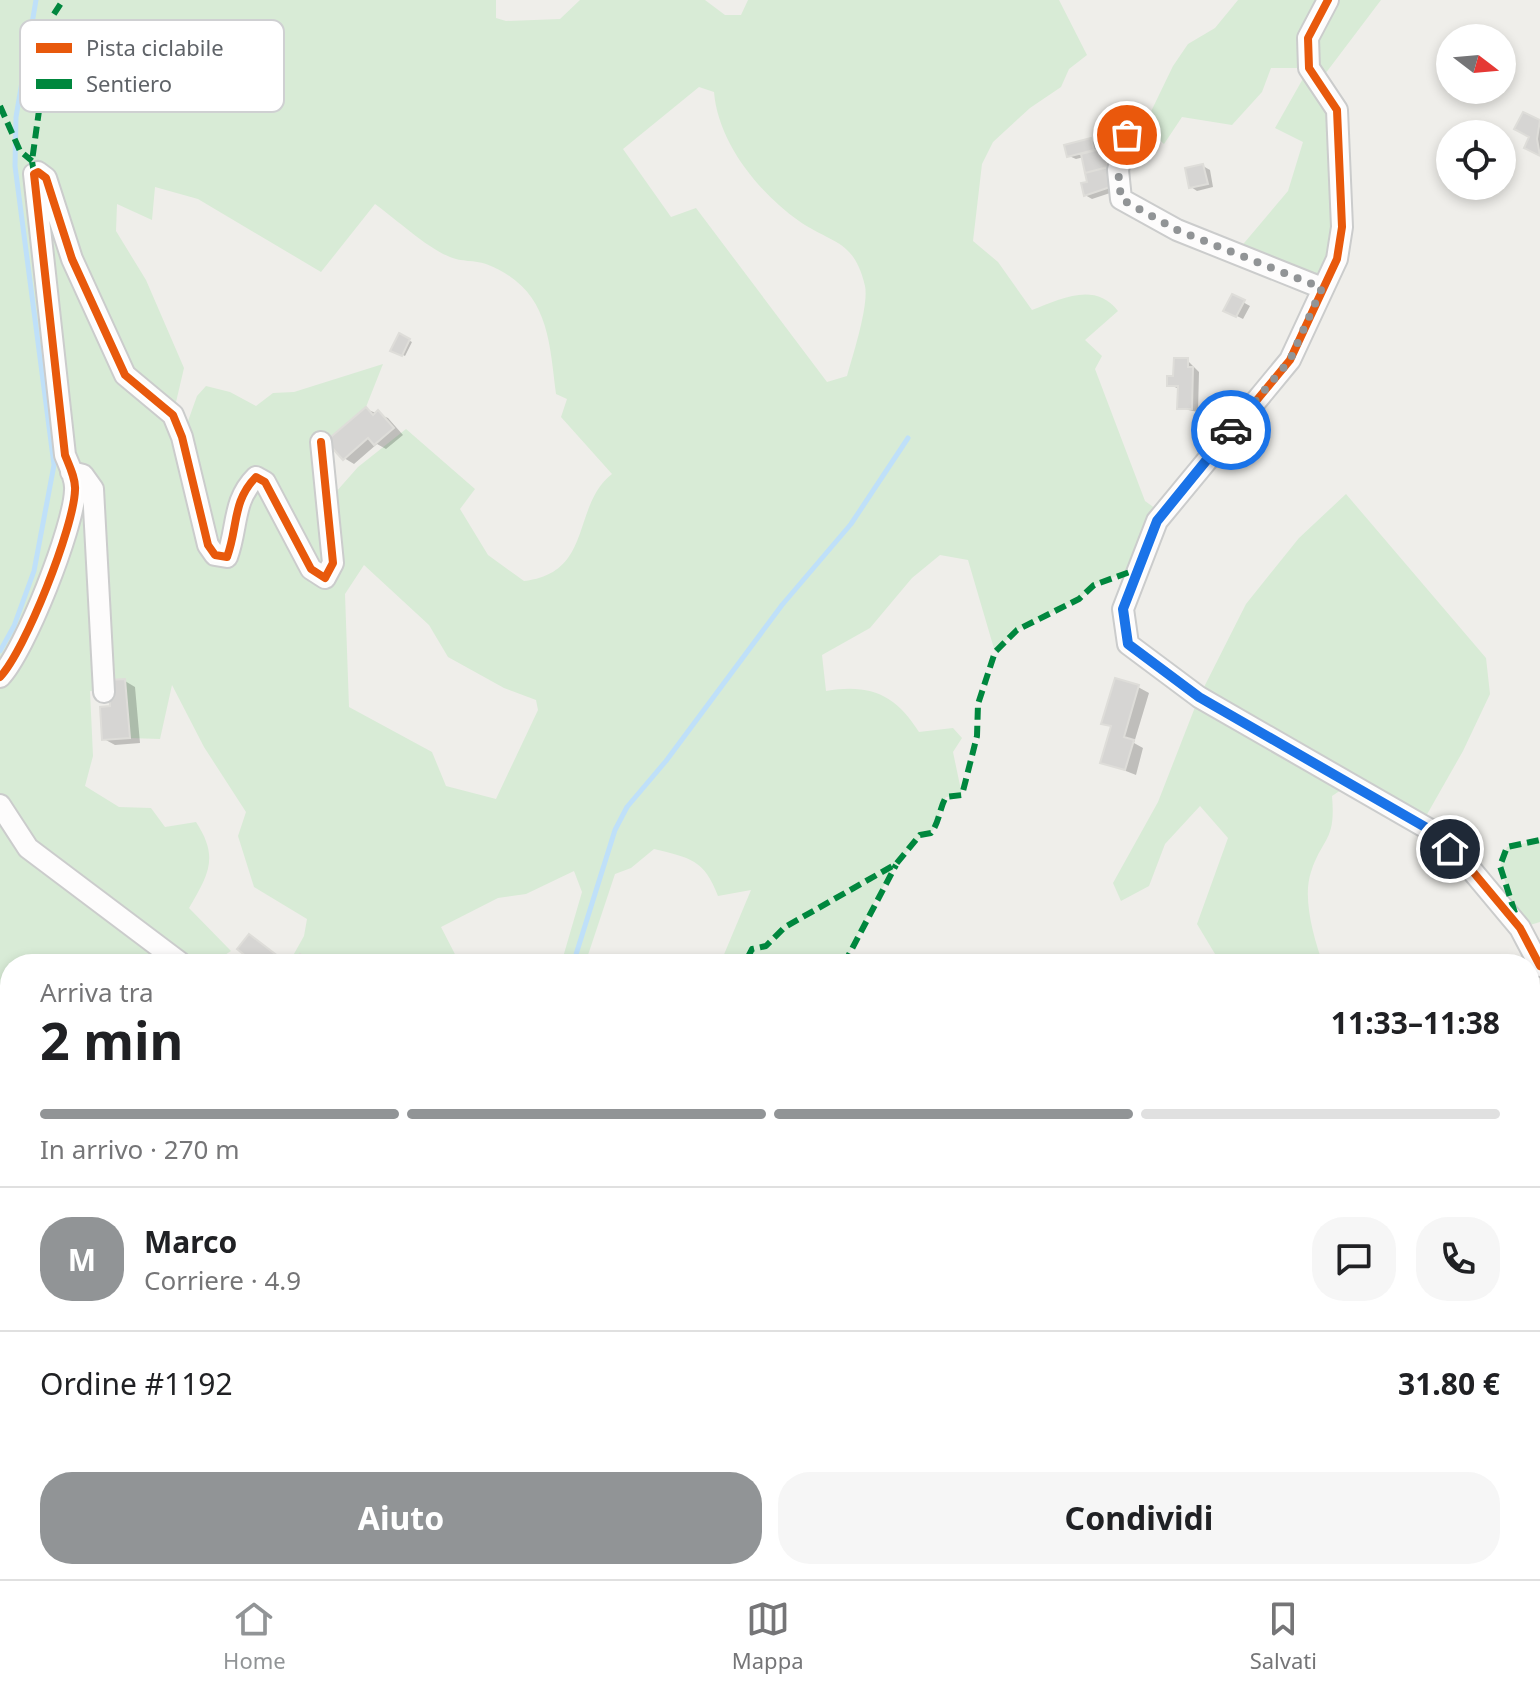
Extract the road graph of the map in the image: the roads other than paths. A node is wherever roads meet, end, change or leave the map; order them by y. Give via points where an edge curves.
1 (1328, 0) edge
2 (1127, 135) dead end
3 (1322, 288) junction
4 (321, 442) dead end
5 (71, 472) junction
6 (0, 677) edge
7 (104, 692) dead end
8 (0, 805) edge
9 (169, 954) edge
10 (1534, 954) edge

1 - 3 street via 1308,38 1309,68 1337,110 1342,227 1337,259
2 - 3 street via 1118,170 1121,199 1177,230
3 - 10 street via 1290,360 1157,521 1123,609 1123,630 1128,644 1199,697 1432,831 1520,928
4 - 5 street via 333,563 325,578 311,569 265,482 256,477 236,507 227,557 215,555 173,415 125,375 72,259 46,178 38,172 34,174
5 - 6 street via 75,489 64,532 28,635 15,662
5 - 7 street via 83,475 93,489
8 - 9 street via 28,848

